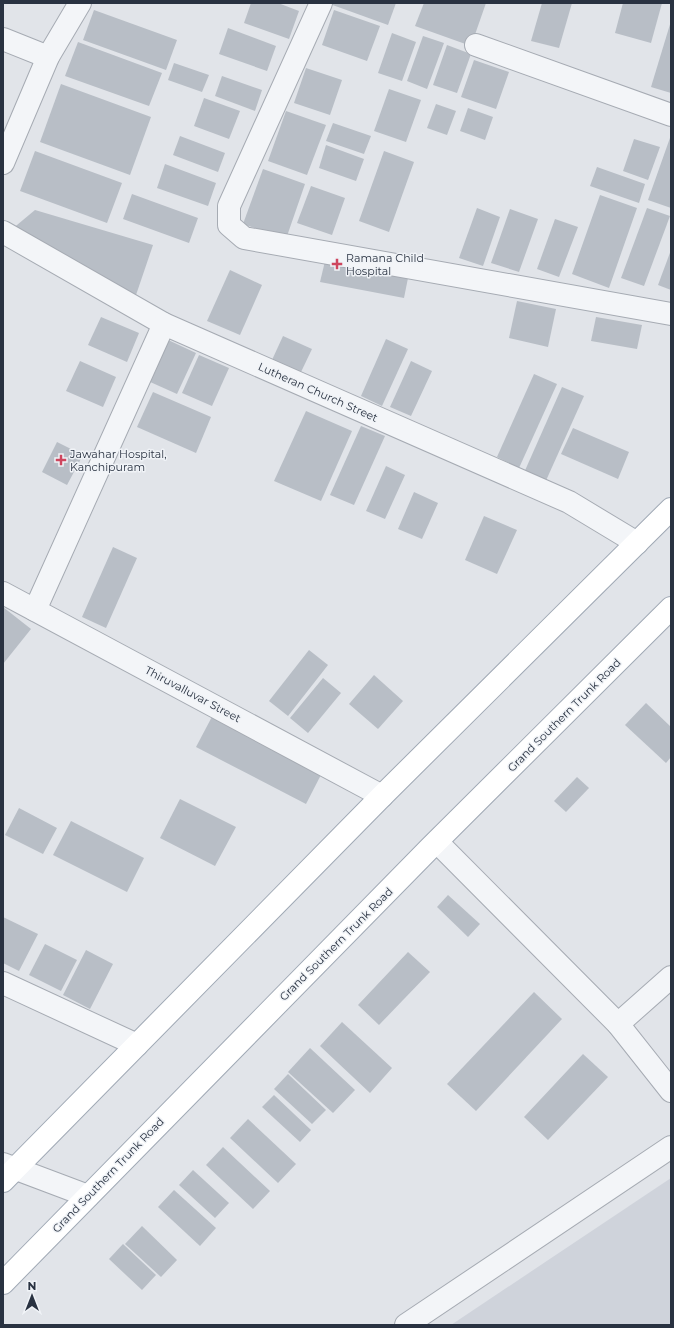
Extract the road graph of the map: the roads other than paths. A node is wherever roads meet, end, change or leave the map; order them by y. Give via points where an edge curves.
1 (80, 3) edge
2 (321, 3) edge
3 (3, 39) edge
4 (476, 45) dead end
5 (48, 57) junction
6 (671, 115) edge
7 (3, 163) edge
8 (3, 232) edge
9 (671, 314) edge
10 (164, 324) junction
11 (671, 509) edge
12 (637, 543) junction
13 (3, 593) edge
14 (671, 608) edge
15 (35, 610) junction
16 (382, 796) junction
17 (436, 842) junction
18 (671, 977) edge
19 (3, 983) edge
20 (618, 1024) junction
21 (137, 1045) junction
22 (671, 1092) edge
23 (671, 1147) edge
24 (7, 1171) edge
25 (88, 1196) junction
26 (3, 1283) edge
27 (406, 1325) edge

1 - 5 street
2 - 9 street via 229,206 229,225 244,238
3 - 5 street
4 - 6 street
5 - 7 street
8 - 10 street, Lutheran Church Street
10 - 12 street, Lutheran Church Street via 569,502
10 - 15 street
11 - 12 main road
12 - 16 main road
13 - 15 street, Thiruvalluvar Street
14 - 17 main road, Grand Southern Trunk Road
15 - 16 street, Thiruvalluvar Street
16 - 21 main road
17 - 20 street
17 - 25 main road, Grand Southern Trunk Road
18 - 20 street
19 - 21 street
20 - 22 street
21 - 24 main road
23 - 27 street
24 - 25 street
25 - 26 main road, Grand Southern Trunk Road

